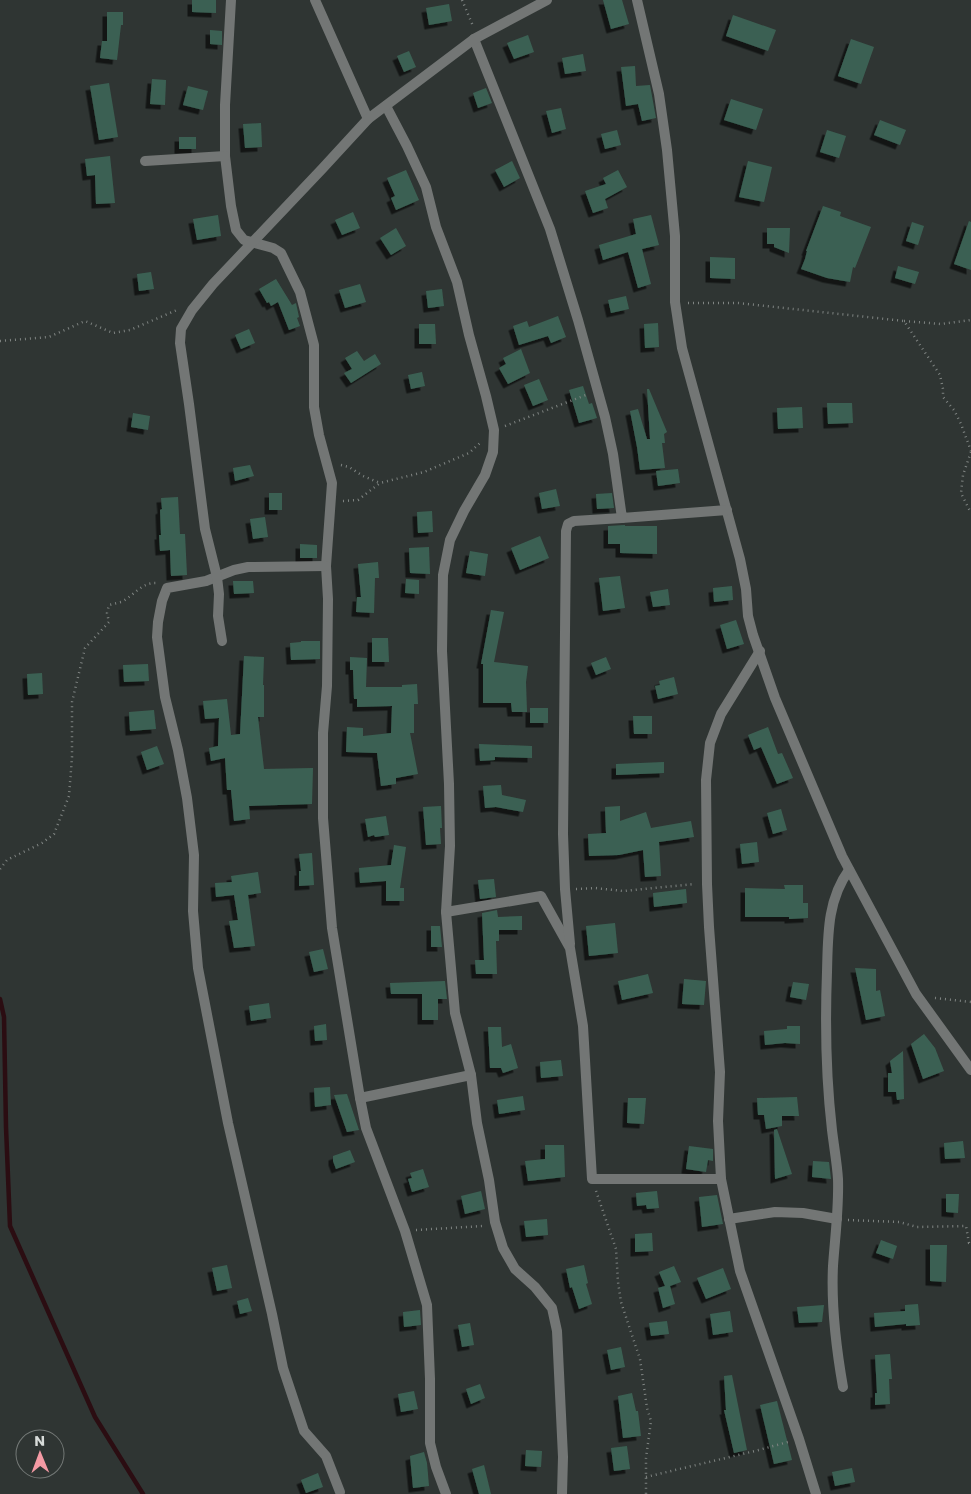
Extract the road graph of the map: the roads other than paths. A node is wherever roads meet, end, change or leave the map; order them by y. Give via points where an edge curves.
1 (231, 0) edge
2 (315, 0) edge
3 (547, 0) edge
4 (637, 0) edge
5 (474, 39) junction
6 (386, 106) junction
7 (368, 119) junction
8 (225, 156) junction
9 (145, 161) dead end
10 (252, 243) junction
11 (727, 510) junction
12 (622, 518) junction
13 (326, 566) junction
14 (217, 576) junction
15 (222, 641) dead end
16 (760, 651) junction
17 (850, 870) junction
18 (446, 912) junction
19 (570, 948) junction
20 (971, 1070) edge
21 (471, 1075) junction
22 (360, 1098) junction
23 (721, 1179) junction
24 (729, 1218) junction
25 (837, 1219) junction
26 (843, 1387) dead end
27 (340, 1492) dead end
28 (446, 1494) edge
29 (562, 1494) edge
30 (816, 1494) edge

1 - 8 street
2 - 7 street
3 - 5 street
4 - 11 street via 659,94 667,150 675,236 674,302 682,348
5 - 6 street
5 - 12 street via 550,229 598,391 613,454
6 - 7 street
6 - 18 street via 426,187 436,227 457,282 494,430 492,452 484,475 450,540 443,575 442,651 450,846
7 - 10 street
8 - 9 street
8 - 10 street via 236,230 244,240
10 - 13 street via 281,253 300,292 314,346 314,407 332,483
10 - 14 street via 201,298 180,329 205,529
11 - 12 street
11 - 16 street via 746,589 748,616
12 - 19 street via 574,521 568,524 566,531 563,834
13 - 14 street via 248,567
13 - 22 street via 323,818 332,928
14 - 15 street
14 - 27 street via 167,588 157,637 165,697 188,798 194,855 198,968 228,1123 283,1368 304,1431 326,1456
16 - 17 street via 775,698
16 - 23 street via 721,714 710,743 706,780 709,936 720,1072
17 - 20 street via 916,994
17 - 25 street via 842,880 832,906 826,1000 831,1122 838,1181
18 - 19 street via 541,896
18 - 21 street via 454,1013
19 - 23 street via 583,1026 592,1178
21 - 22 street
21 - 29 street via 495,1222 503,1248 515,1269 552,1308 556,1324
22 - 28 street via 366,1128 405,1232 427,1305 430,1443
23 - 24 street
24 - 25 street via 775,1212
24 - 30 street via 740,1271
25 - 26 street via 833,1305

